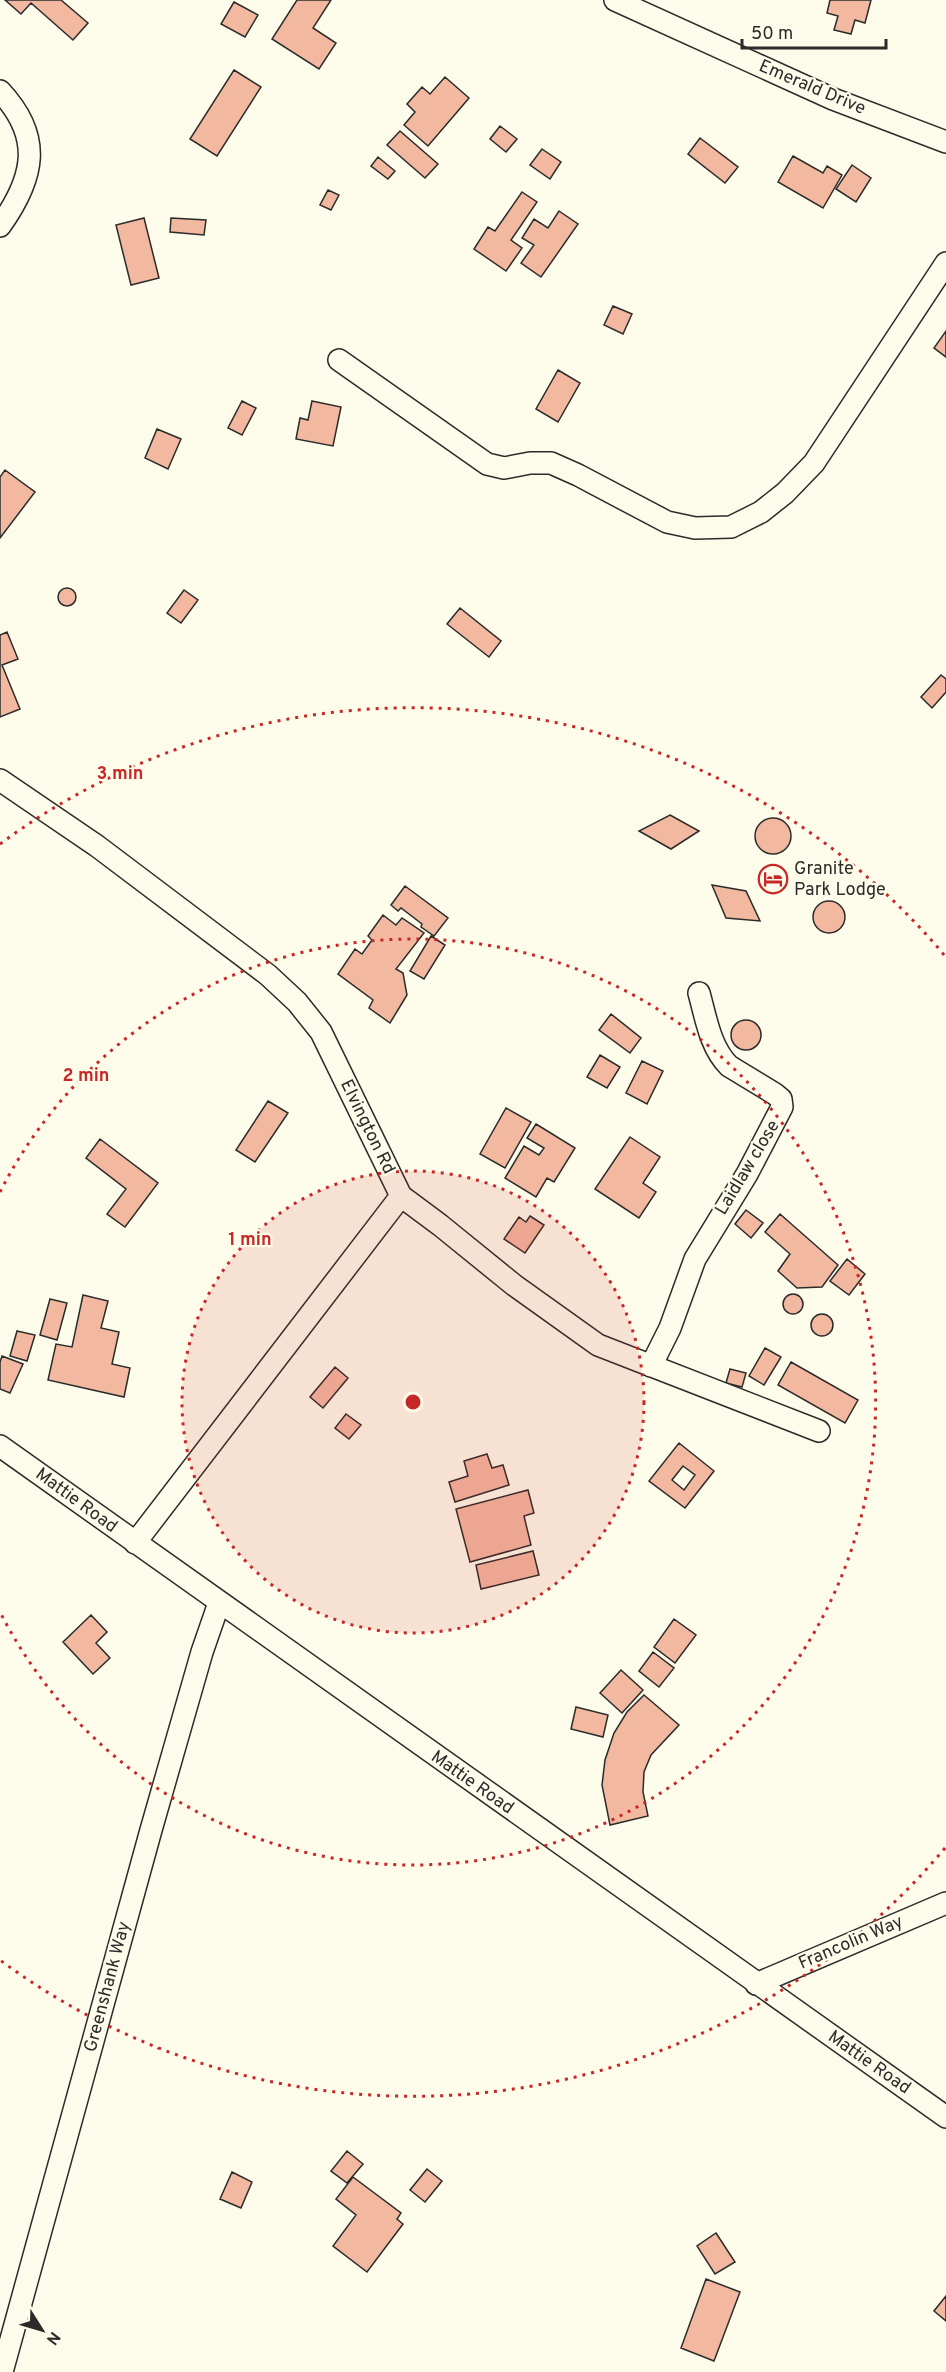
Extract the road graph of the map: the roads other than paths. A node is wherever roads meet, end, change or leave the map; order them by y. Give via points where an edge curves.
1 (615, 0) edge
2 (0, 91) edge
3 (946, 142) edge
4 (0, 226) edge
5 (946, 263) edge
6 (339, 360) dead end
7 (0, 780) edge
8 (699, 993) dead end
9 (400, 1197) junction
10 (651, 1366) junction
11 (819, 1431) dead end
12 (0, 1446) edge
13 (135, 1543) junction
14 (219, 1603) junction
15 (946, 1903) edge
16 (756, 1984) junction
17 (946, 2117) edge
18 (2, 2372) edge

1 - 3 street, Emerald Drive via 833,99
2 - 4 street via 15,107 28,131 29,153 20,193
5 - 6 street via 813,463 761,512 731,527 695,528 667,522 551,463 504,468 487,464
7 - 9 street, Elvington Rd via 97,846 268,975 297,1002 321,1032
8 - 10 street, Laidlaw close via 712,1040 723,1060 775,1094 782,1107 696,1259
9 - 10 street via 580,1333 598,1345
9 - 13 street, Elvington Rd
10 - 11 street
12 - 13 street, Mattie Road
13 - 14 street, Mattie Road
14 - 16 street, Mattie Road
14 - 18 street, Greenshank Way via 151,1830
15 - 16 street, Francolin Way
16 - 17 street, Mattie Road

